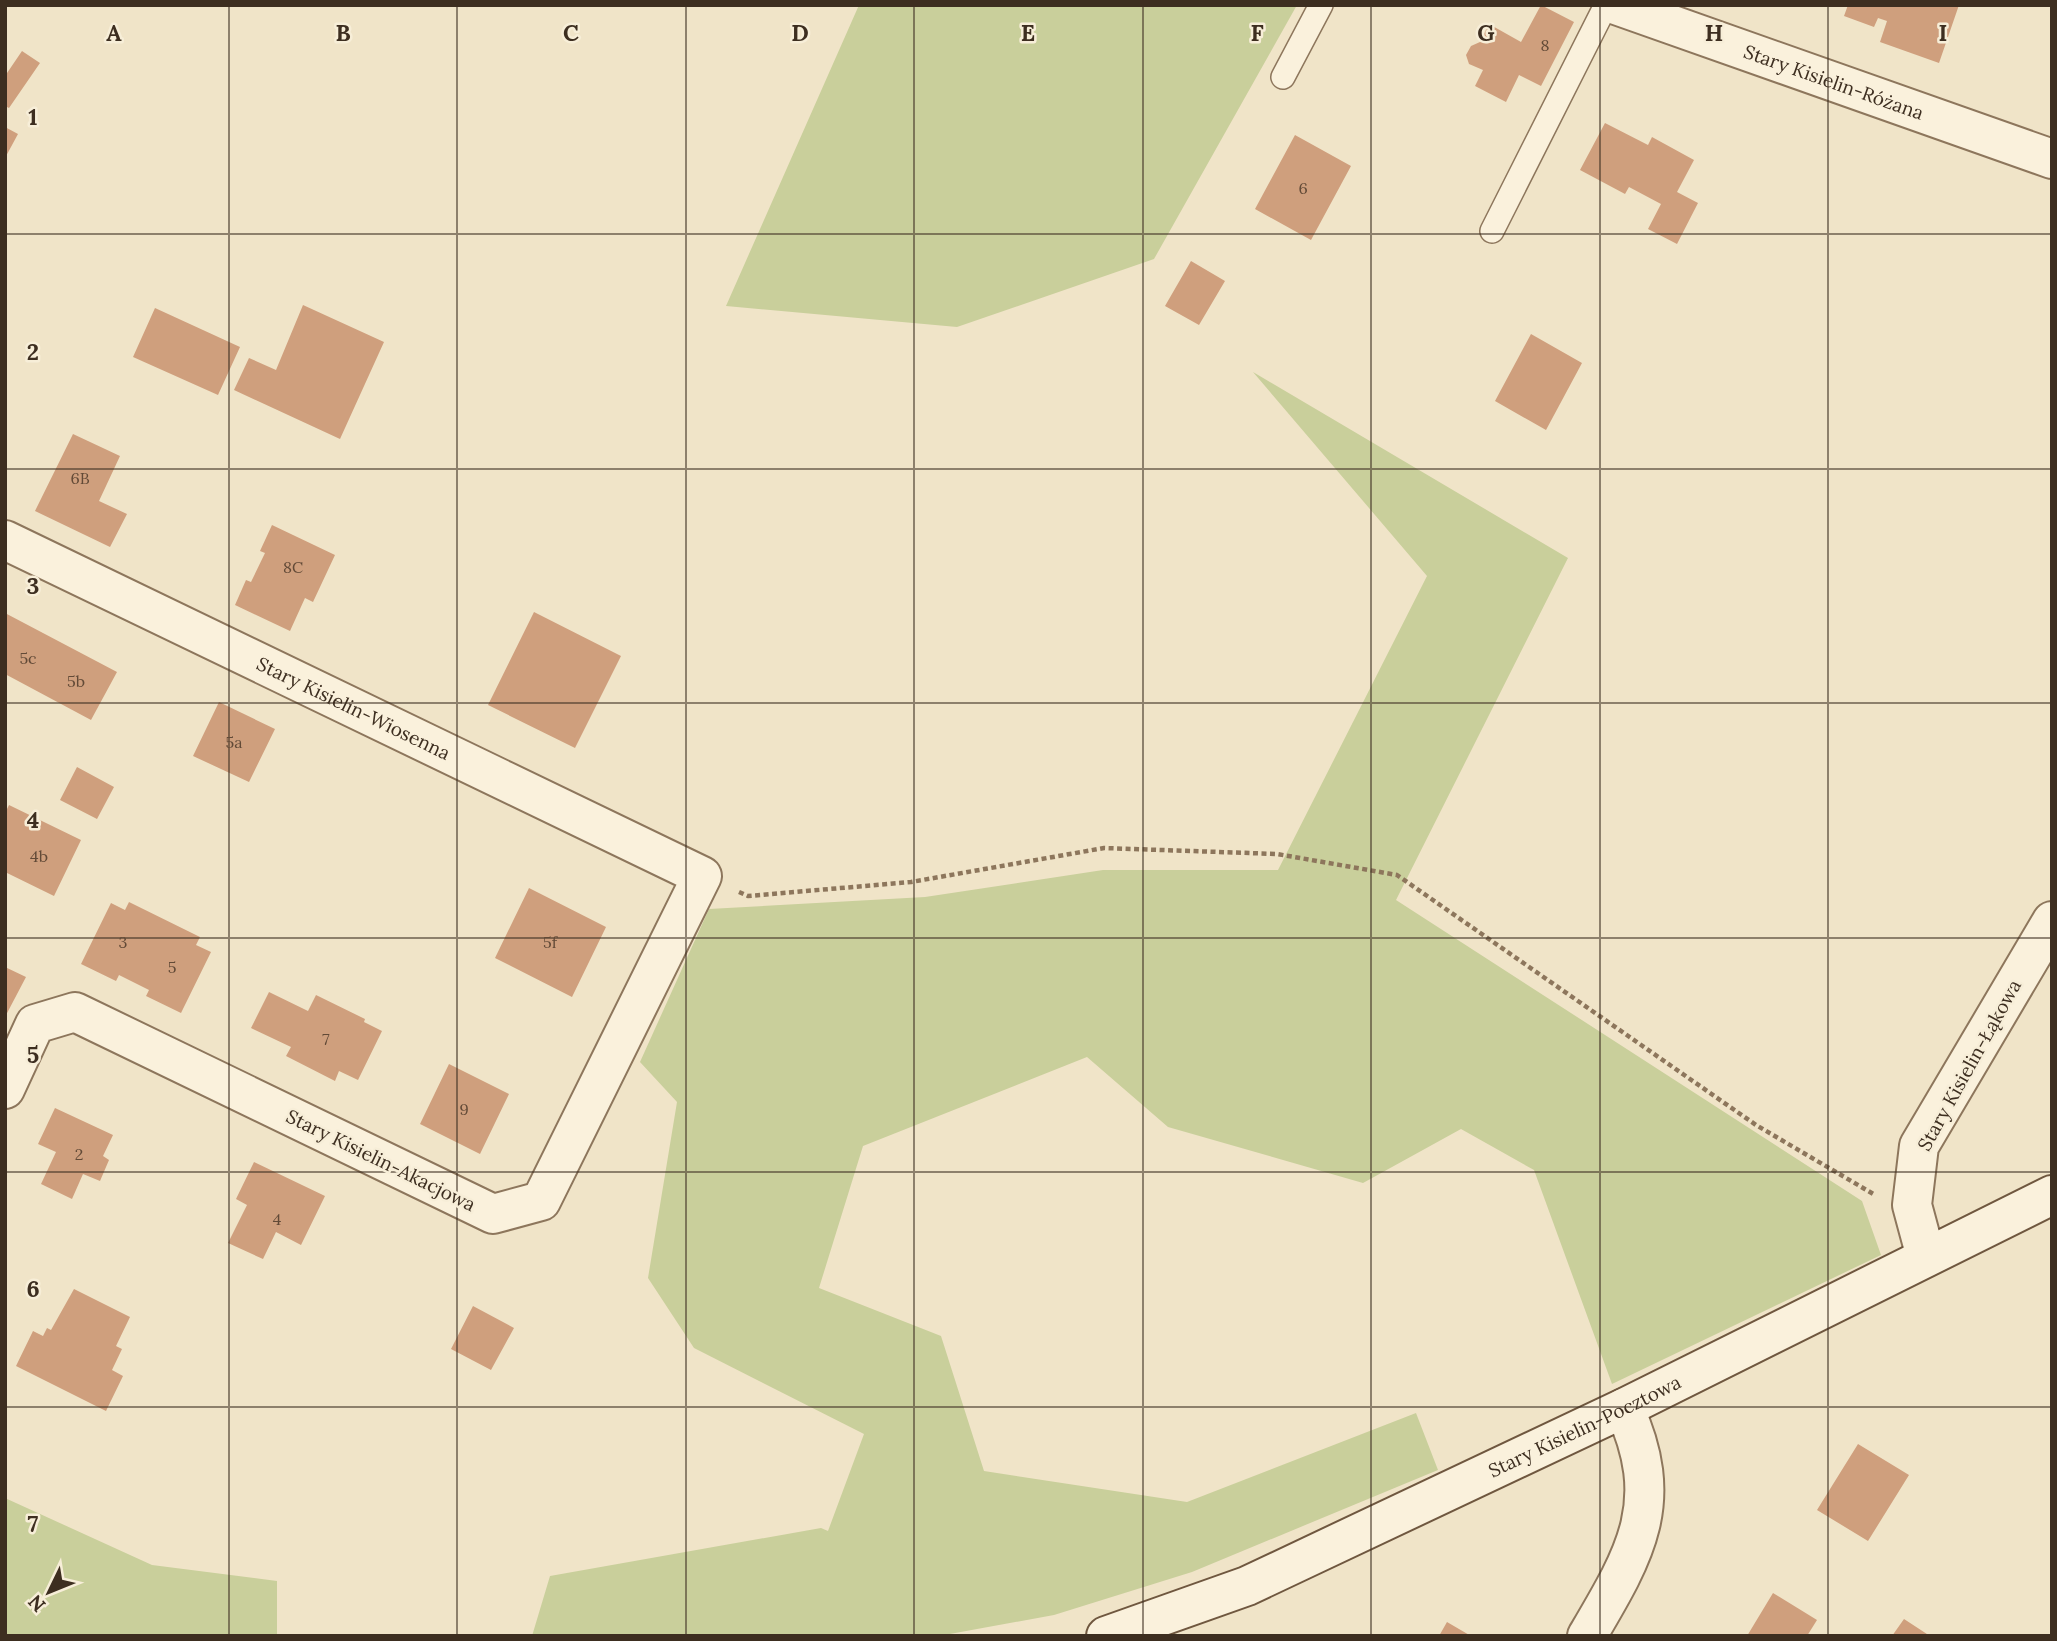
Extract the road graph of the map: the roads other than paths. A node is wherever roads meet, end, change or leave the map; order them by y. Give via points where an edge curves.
1 (1321, 5) edge
2 (1606, 5) edge
3 (1616, 5) edge
4 (1283, 78) dead end
5 (2052, 159) edge
6 (1492, 231) dead end
7 (5, 540) edge
8 (702, 876) joint
9 (2052, 921) edge
10 (5, 1089) edge
11 (2052, 1195) edge
12 (1926, 1257) junction
13 (1624, 1408) junction
14 (1106, 1636) edge
15 (1587, 1636) edge

1 - 4 lane
2 - 6 lane
3 - 5 street, Stary Kisielin-Różana
7 - 8 street, Stary Kisielin-Wiosenna
8 - 10 street, Stary Kisielin-Akacjowa via 541,1201 493,1214 75,1012 35,1024
9 - 12 street, Stary Kisielin-Łąkowa via 1919,1146 1912,1205
11 - 12 street, Stary Kisielin-Pocztowa
12 - 13 street, Stary Kisielin-Pocztowa
13 - 14 street, Stary Kisielin-Pocztowa via 1247,1586
13 - 15 street via 1646,1478 1645,1516 1628,1560

